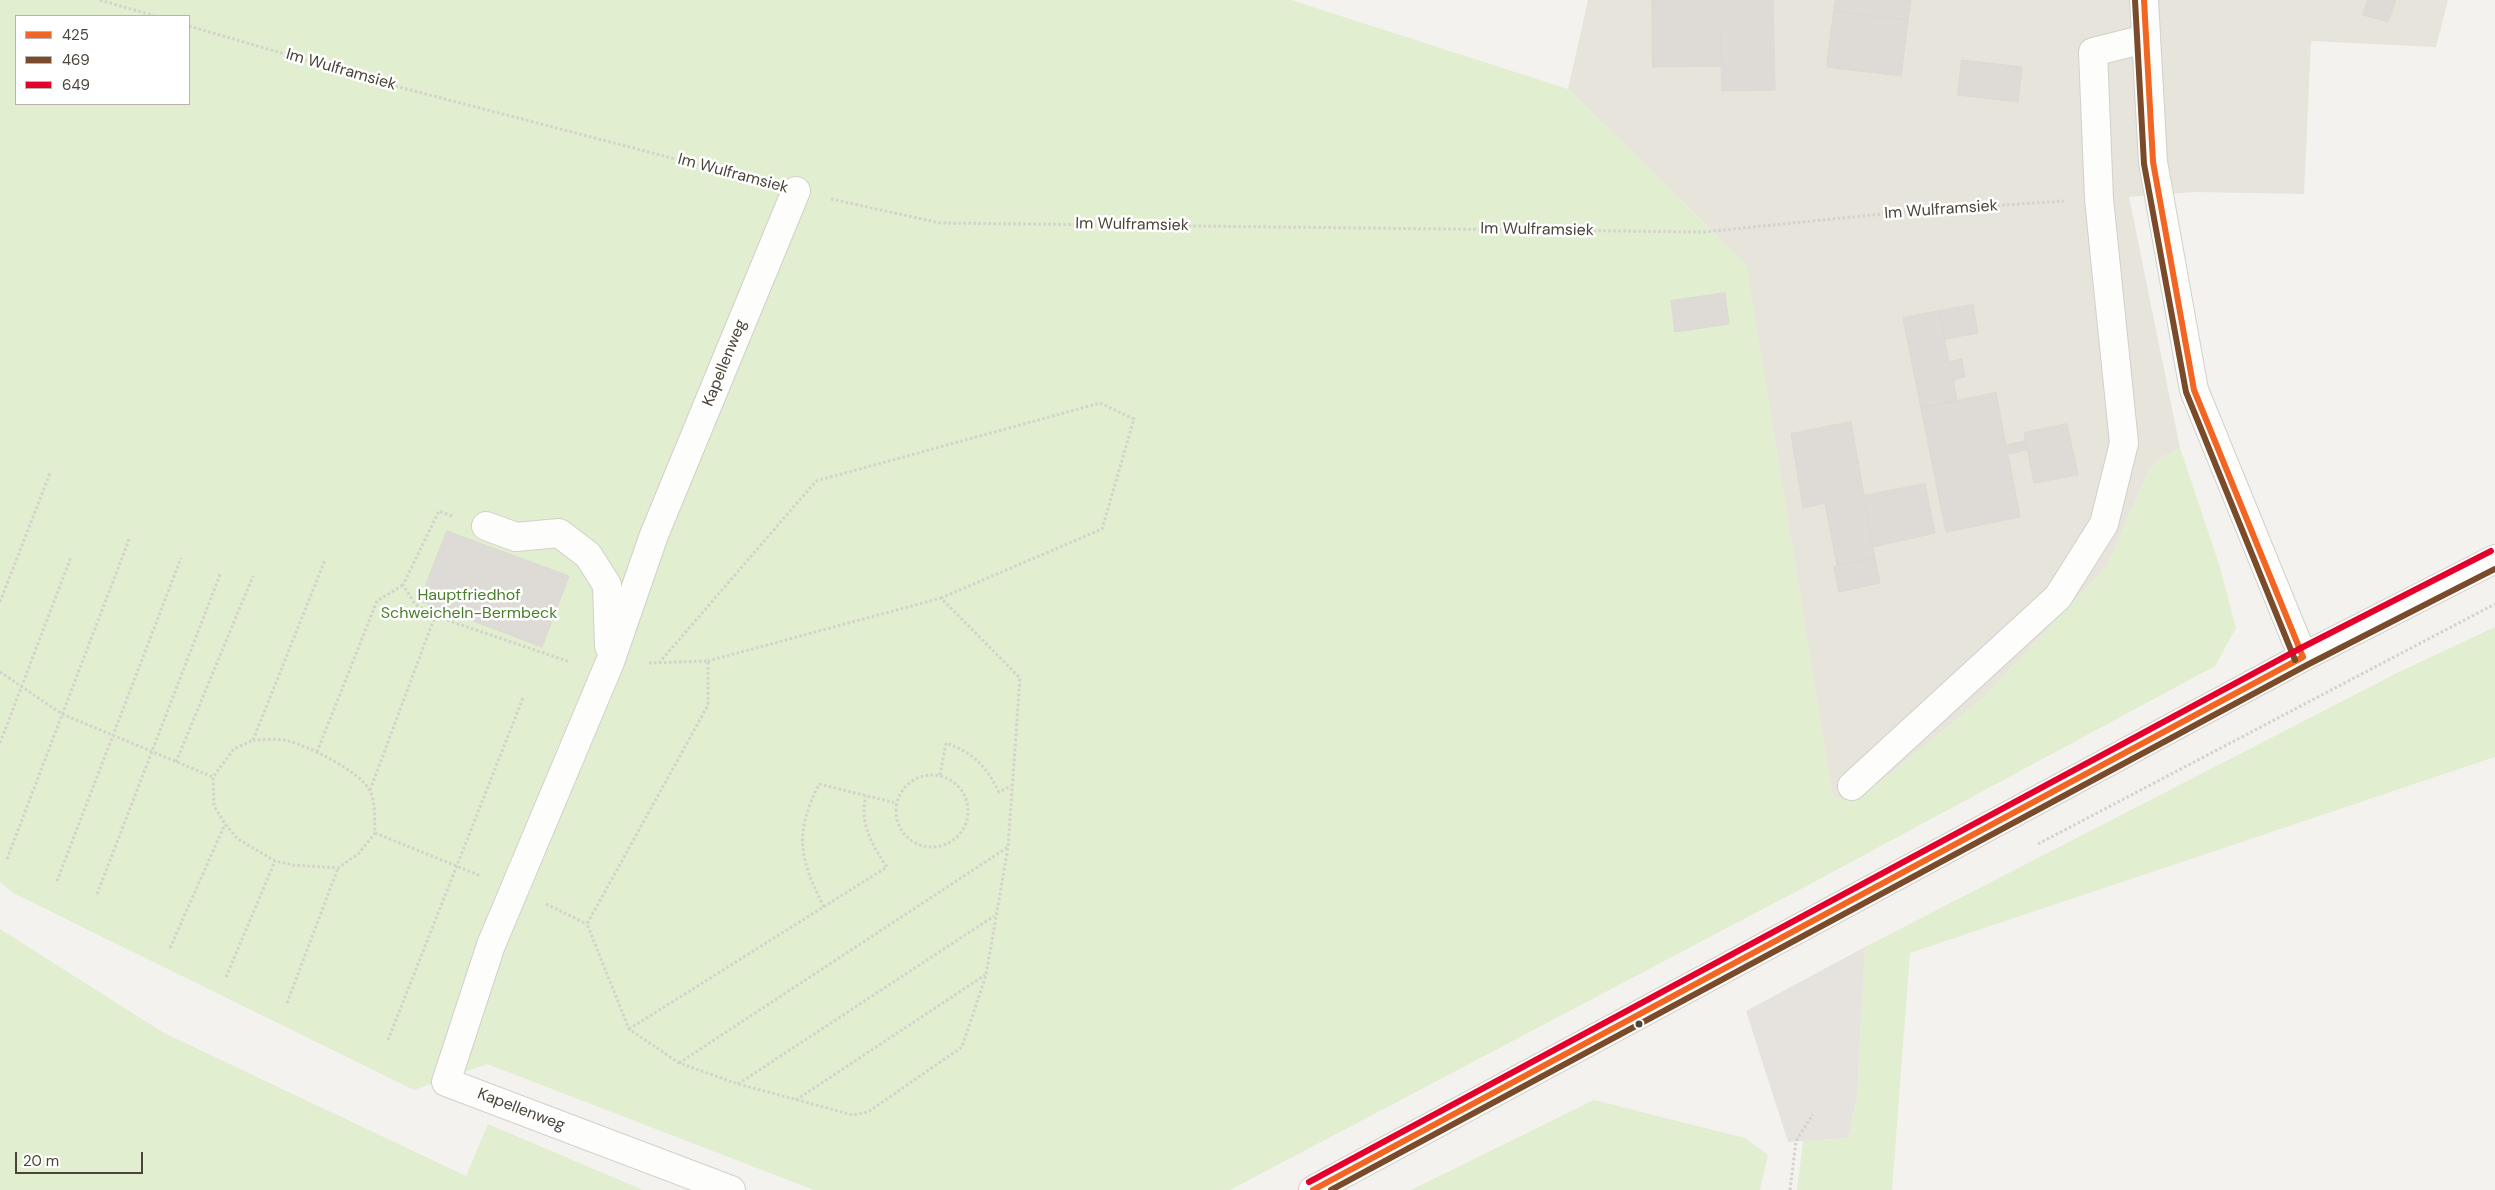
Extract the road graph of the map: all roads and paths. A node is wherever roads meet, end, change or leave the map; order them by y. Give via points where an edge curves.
1 (100, 0) edge
2 (2144, 0) edge
3 (152, 15) edge
4 (190, 26) edge
5 (2145, 40) junction
6 (796, 191) junction
7 (2099, 199) junction
8 (50, 473) dead end
9 (486, 526) joint
10 (130, 538) dead end
11 (71, 557) dead end
12 (181, 558) dead end
13 (2495, 559) edge
14 (325, 560) dead end
15 (220, 572) dead end
16 (253, 576) dead end
17 (404, 585) junction
18 (941, 598) junction
19 (0, 602) edge
20 (435, 616) junction
21 (2302, 657) junction
22 (610, 662) junction
23 (708, 662) junction
24 (659, 663) junction
25 (0, 672) edge
26 (22, 688) junction
27 (522, 698) dead end
28 (62, 714) junction
29 (113, 736) junction
30 (253, 740) junction
31 (0, 743) edge
32 (151, 752) junction
33 (317, 752) junction
34 (176, 762) junction
35 (940, 775) junction
36 (213, 777) junction
37 (1011, 786) junction
38 (1852, 786) dead end
39 (370, 790) junction
40 (866, 796) junction
41 (896, 804) junction
42 (225, 824) junction
43 (375, 834) junction
44 (1008, 847) junction
45 (7, 859) dead end
46 (275, 860) junction
47 (455, 867) junction
48 (338, 868) junction
49 (57, 881) dead end
50 (514, 889) junction
51 (96, 894) dead end
52 (824, 906) junction
53 (995, 915) junction
54 (587, 924) junction
55 (170, 948) dead end
56 (986, 975) junction
57 (226, 977) dead end
58 (287, 1003) dead end
59 (629, 1029) junction
60 (388, 1040) dead end
61 (679, 1063) junction
62 (738, 1084) junction
63 (796, 1100) junction
64 (1813, 1114) dead end
65 (731, 1190) edge
66 (1313, 1190) edge
67 (1790, 1190) edge

1 - 3 path
2 - 5 street
4 - 6 path, Im Wulframsiek via 380,82
5 - 7 street via 2093,52
5 - 21 street via 2154,162 2194,390
6 - 7 path, Im Wulframsiek via 940,223 1703,232 1913,211
6 - 22 street, Kapellenweg via 654,535
7 - 38 street via 2124,443 2104,524 2058,597
8 - 19 path
9 - 17 path via 439,512
9 - 22 street via 516,536 559,533 588,555 607,586
10 - 28 path
11 - 26 path
12 - 29 path
13 - 21 street
14 - 30 path
15 - 32 path
16 - 34 path
17 - 20 path via 415,604
17 - 33 path via 377,601
18 - 23 path
18 - 24 path via 1102,529 1134,419 1100,403 816,481
18 - 37 path via 1020,678
20 - 22 path via 568,662
20 - 39 path
21 - 66 street
22 - 24 path
22 - 50 street, Kapellenweg
23 - 24 path
23 - 54 path via 708,705
25 - 26 path
26 - 28 path
26 - 31 path
27 - 47 path
28 - 29 path
28 - 45 path
29 - 32 path
29 - 49 path
30 - 33 path via 287,740
30 - 36 path via 234,749
32 - 34 path
32 - 51 path
33 - 39 path via 339,762
34 - 36 path
35 - 37 path via 946,744 960,748 984,765 999,792
35 - 41 path via 928,775 908,784
35 - 41 path via 959,787 966,796 967,821 953,841 930,848 917,844 900,828
36 - 42 path via 214,806
37 - 44 path
39 - 43 path
40 - 41 path
40 - 52 path via 863,808 866,828 887,867
40 - 52 path via 819,784 807,807 801,842 808,876
42 - 46 path via 238,839
42 - 55 path
43 - 47 path
43 - 48 path via 358,854
44 - 53 path
44 - 61 path
46 - 48 path via 294,865
46 - 57 path
47 - 50 path
47 - 60 path
48 - 58 path
50 - 54 path
50 - 65 street, Kapellenweg via 491,945 446,1082
52 - 59 path
53 - 56 path
53 - 62 path
54 - 59 path
56 - 63 path
56 - 63 path via 962,1047 868,1112 853,1115
59 - 61 path
61 - 62 path
62 - 63 path
64 - 67 path via 1796,1141

